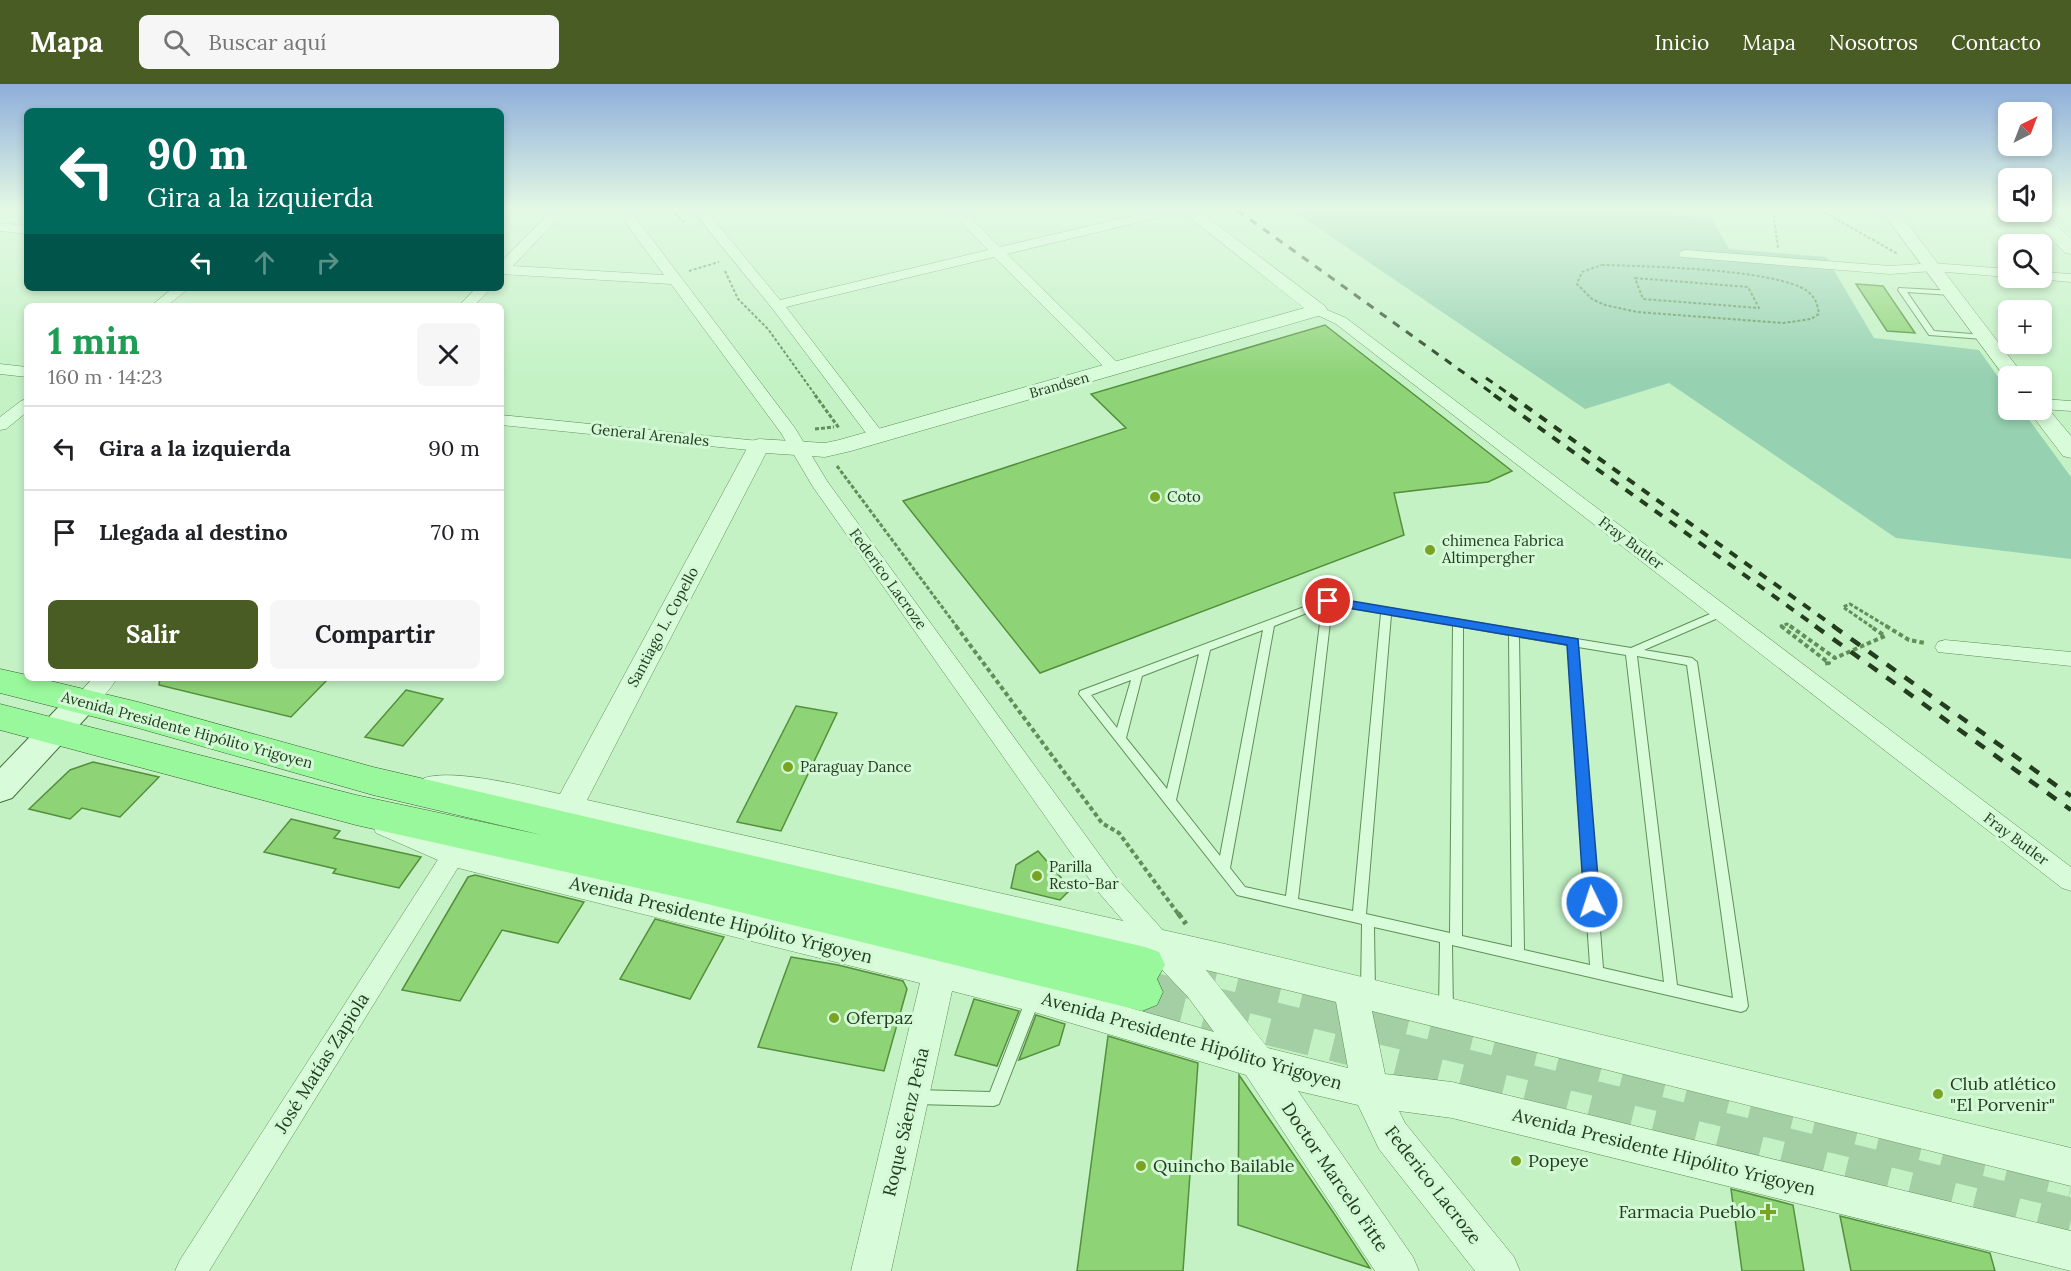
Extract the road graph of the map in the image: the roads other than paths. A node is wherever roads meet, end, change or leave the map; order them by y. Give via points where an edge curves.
1 (664, 265) edge
2 (744, 265) edge
3 (941, 265) edge
4 (1010, 265) edge
5 (1260, 265) edge
6 (1831, 265) edge
7 (1933, 267) junction
8 (504, 270) edge
9 (1998, 272) edge
10 (673, 277) junction
11 (2052, 277) edge
12 (2071, 278) edge
13 (178, 291) edge
14 (481, 291) edge
15 (1951, 293) junction
16 (162, 303) edge
17 (469, 303) edge
18 (777, 305) junction
19 (1318, 310) junction
20 (1984, 337) junction
21 (2006, 366) edge
22 (0, 369) edge
23 (1115, 369) junction
24 (24, 372) edge
25 (2052, 405) edge
26 (24, 406) edge
27 (2071, 406) edge
28 (504, 420) edge
29 (2047, 420) edge
30 (0, 425) edge
31 (873, 430) junction
32 (759, 446) junction
33 (799, 450) junction
34 (2071, 452) edge
35 (1328, 601) junction
36 (1386, 611) junction
37 (1721, 613) junction
38 (1458, 623) junction
39 (1269, 624) junction
40 (1514, 632) junction
41 (1573, 642) junction
42 (1206, 647) junction
43 (1945, 647) road end
44 (1631, 652) junction
45 (2071, 659) edge
46 (1138, 673) junction
47 (0, 681) edge
48 (95, 690) edge
49 (0, 717) edge
50 (57, 731) junction
51 (1120, 739) junction
52 (0, 789) edge
53 (364, 796) junction
54 (1170, 800) junction
55 (568, 808) junction
56 (454, 854) junction
57 (1224, 869) junction
58 (2071, 880) edge
59 (1291, 902) junction
60 (1364, 919) junction
61 (1451, 940) junction
62 (1518, 955) junction
63 (1149, 967) junction
64 (1597, 973) junction
65 (939, 974) junction
66 (1671, 990) junction
67 (1359, 992) junction
68 (1034, 996) junction
69 (1446, 1012) junction
70 (1258, 1063) junction
71 (1370, 1090) junction
72 (913, 1096) junction
73 (2071, 1167) edge
74 (2071, 1251) edge
75 (191, 1271) edge
76 (871, 1271) edge
77 (1399, 1271) edge
78 (1500, 1271) edge

1 - 10 street, Federico Lacroze
2 - 18 street
3 - 18 street
4 - 23 street
5 - 19 street, Fray Butler
6 - 7 street via 1890,270
7 - 9 street
7 - 15 street
8 - 10 street
10 - 33 street, Federico Lacroze
11 - 12 street
13 - 16 street
14 - 17 street
15 - 20 street
15 - 20 lane via 1902,290 1932,333
18 - 31 street
19 - 23 street, Brandsen
19 - 37 street, Fray Butler via 1350,329
20 - 21 street
22 - 24 street
23 - 31 street, Brandsen
25 - 27 street
26 - 30 street
28 - 32 street, General Arenales
29 - 34 street
31 - 33 street, Brandsen via 852,444
32 - 33 street, General Arenales
32 - 55 street, Santiago L. Copello
33 - 63 street, Federico Lacroze via 1108,887
35 - 36 lane
35 - 39 lane
35 - 59 lane
36 - 38 lane
36 - 60 lane
37 - 44 lane
37 - 58 street, Fray Butler
38 - 40 lane
38 - 61 lane
39 - 42 lane
39 - 57 lane
40 - 41 lane
40 - 62 lane
41 - 44 lane
41 - 64 lane
42 - 46 lane
42 - 54 lane
43 - 45 street
44 - 66 lane
44 - 66 lane via 1692,662 1741,1006
46 - 51 lane
46 - 51 lane via 1084,693
47 - 48 main road, Avenida Presidente Hipólito Yrigoyen
48 - 50 main road
48 - 53 main road, Avenida Presidente Hipólito Yrigoyen
49 - 50 main road, Avenida Presidente Hipólito Yrigoyen
50 - 52 main road
50 - 53 main road, Avenida Presidente Hipólito Yrigoyen
51 - 54 lane
53 - 55 street, Avenida Presidente Hipólito Yrigoyen via 495,792
53 - 56 street, Avenida Presidente Hipólito Yrigoyen
53 - 63 main road, Avenida Presidente Hipólito Yrigoyen via 704,858
54 - 57 lane
55 - 63 street, Avenida Presidente Hipólito Yrigoyen
56 - 65 street, Avenida Presidente Hipólito Yrigoyen
56 - 75 street, José Matías Zapiola
57 - 59 lane via 1241,891
59 - 60 lane
60 - 61 lane
60 - 67 lane
61 - 62 lane
61 - 69 lane
62 - 64 lane
63 - 67 street, Avenida Presidente Hipólito Yrigoyen
63 - 70 street, Doctor Marcelo Fitte via 1200,986
64 - 66 lane
65 - 68 street, Avenida Presidente Hipólito Yrigoyen
65 - 72 street, Roque Sáenz Peña
67 - 69 street, Avenida Presidente Hipólito Yrigoyen
67 - 71 street, Federico Lacroze
68 - 70 street, Avenida Presidente Hipólito Yrigoyen
68 - 72 lane via 994,1099
69 - 73 street, Avenida Presidente Hipólito Yrigoyen
70 - 71 street, Avenida Presidente Hipólito Yrigoyen
70 - 77 street, Doctor Marcelo Fitte
71 - 74 street, Avenida Presidente Hipólito Yrigoyen via 1452,1100
71 - 78 street, Federico Lacroze via 1392,1136
72 - 76 street, Roque Sáenz Peña

